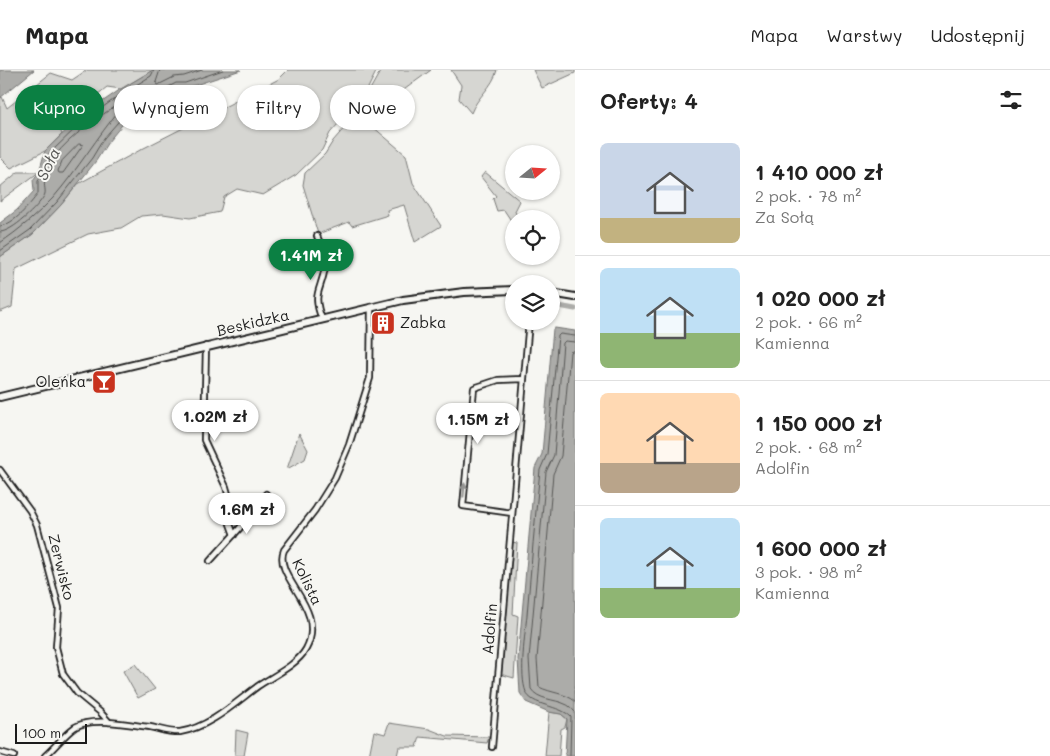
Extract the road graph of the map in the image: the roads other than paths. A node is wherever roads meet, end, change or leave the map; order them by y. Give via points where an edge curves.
1 (317, 236) dead end
2 (505, 291) edge
3 (560, 294) edge
4 (575, 297) edge
5 (371, 307) junction
6 (322, 319) junction
7 (528, 330) edge
8 (206, 346) junction
9 (524, 379) junction
10 (0, 397) edge
11 (0, 470) edge
12 (266, 494) dead end
13 (512, 513) junction
14 (234, 535) junction
15 (210, 561) dead end
16 (109, 722) junction
17 (492, 747) dead end
18 (0, 752) edge
19 (14, 756) edge
20 (45, 756) edge

1 - 6 street via 326,265 316,295
2 - 5 main road, Beskidzka via 435,295
3 - 4 main road
5 - 6 main road, Beskidzka
5 - 16 street, Kolista via 370,378 348,450 335,478 282,557 285,570 309,613 310,634 305,650 217,716 195,728 176,732
6 - 8 main road, Beskidzka
7 - 9 street, Adolfin
8 - 10 main road, Beskidzka
8 - 14 street via 204,440 226,487
9 - 13 street, Adolfin
13 -> 9 street via 463,506 474,388 498,380
11 - 16 street, Zerwisko via 32,513 39,530 59,608 56,647 64,674 77,693
12 - 14 street
13 - 17 street, Adolfin
14 - 15 street
16 - 20 street, Kolista via 78,726
18 - 19 street

